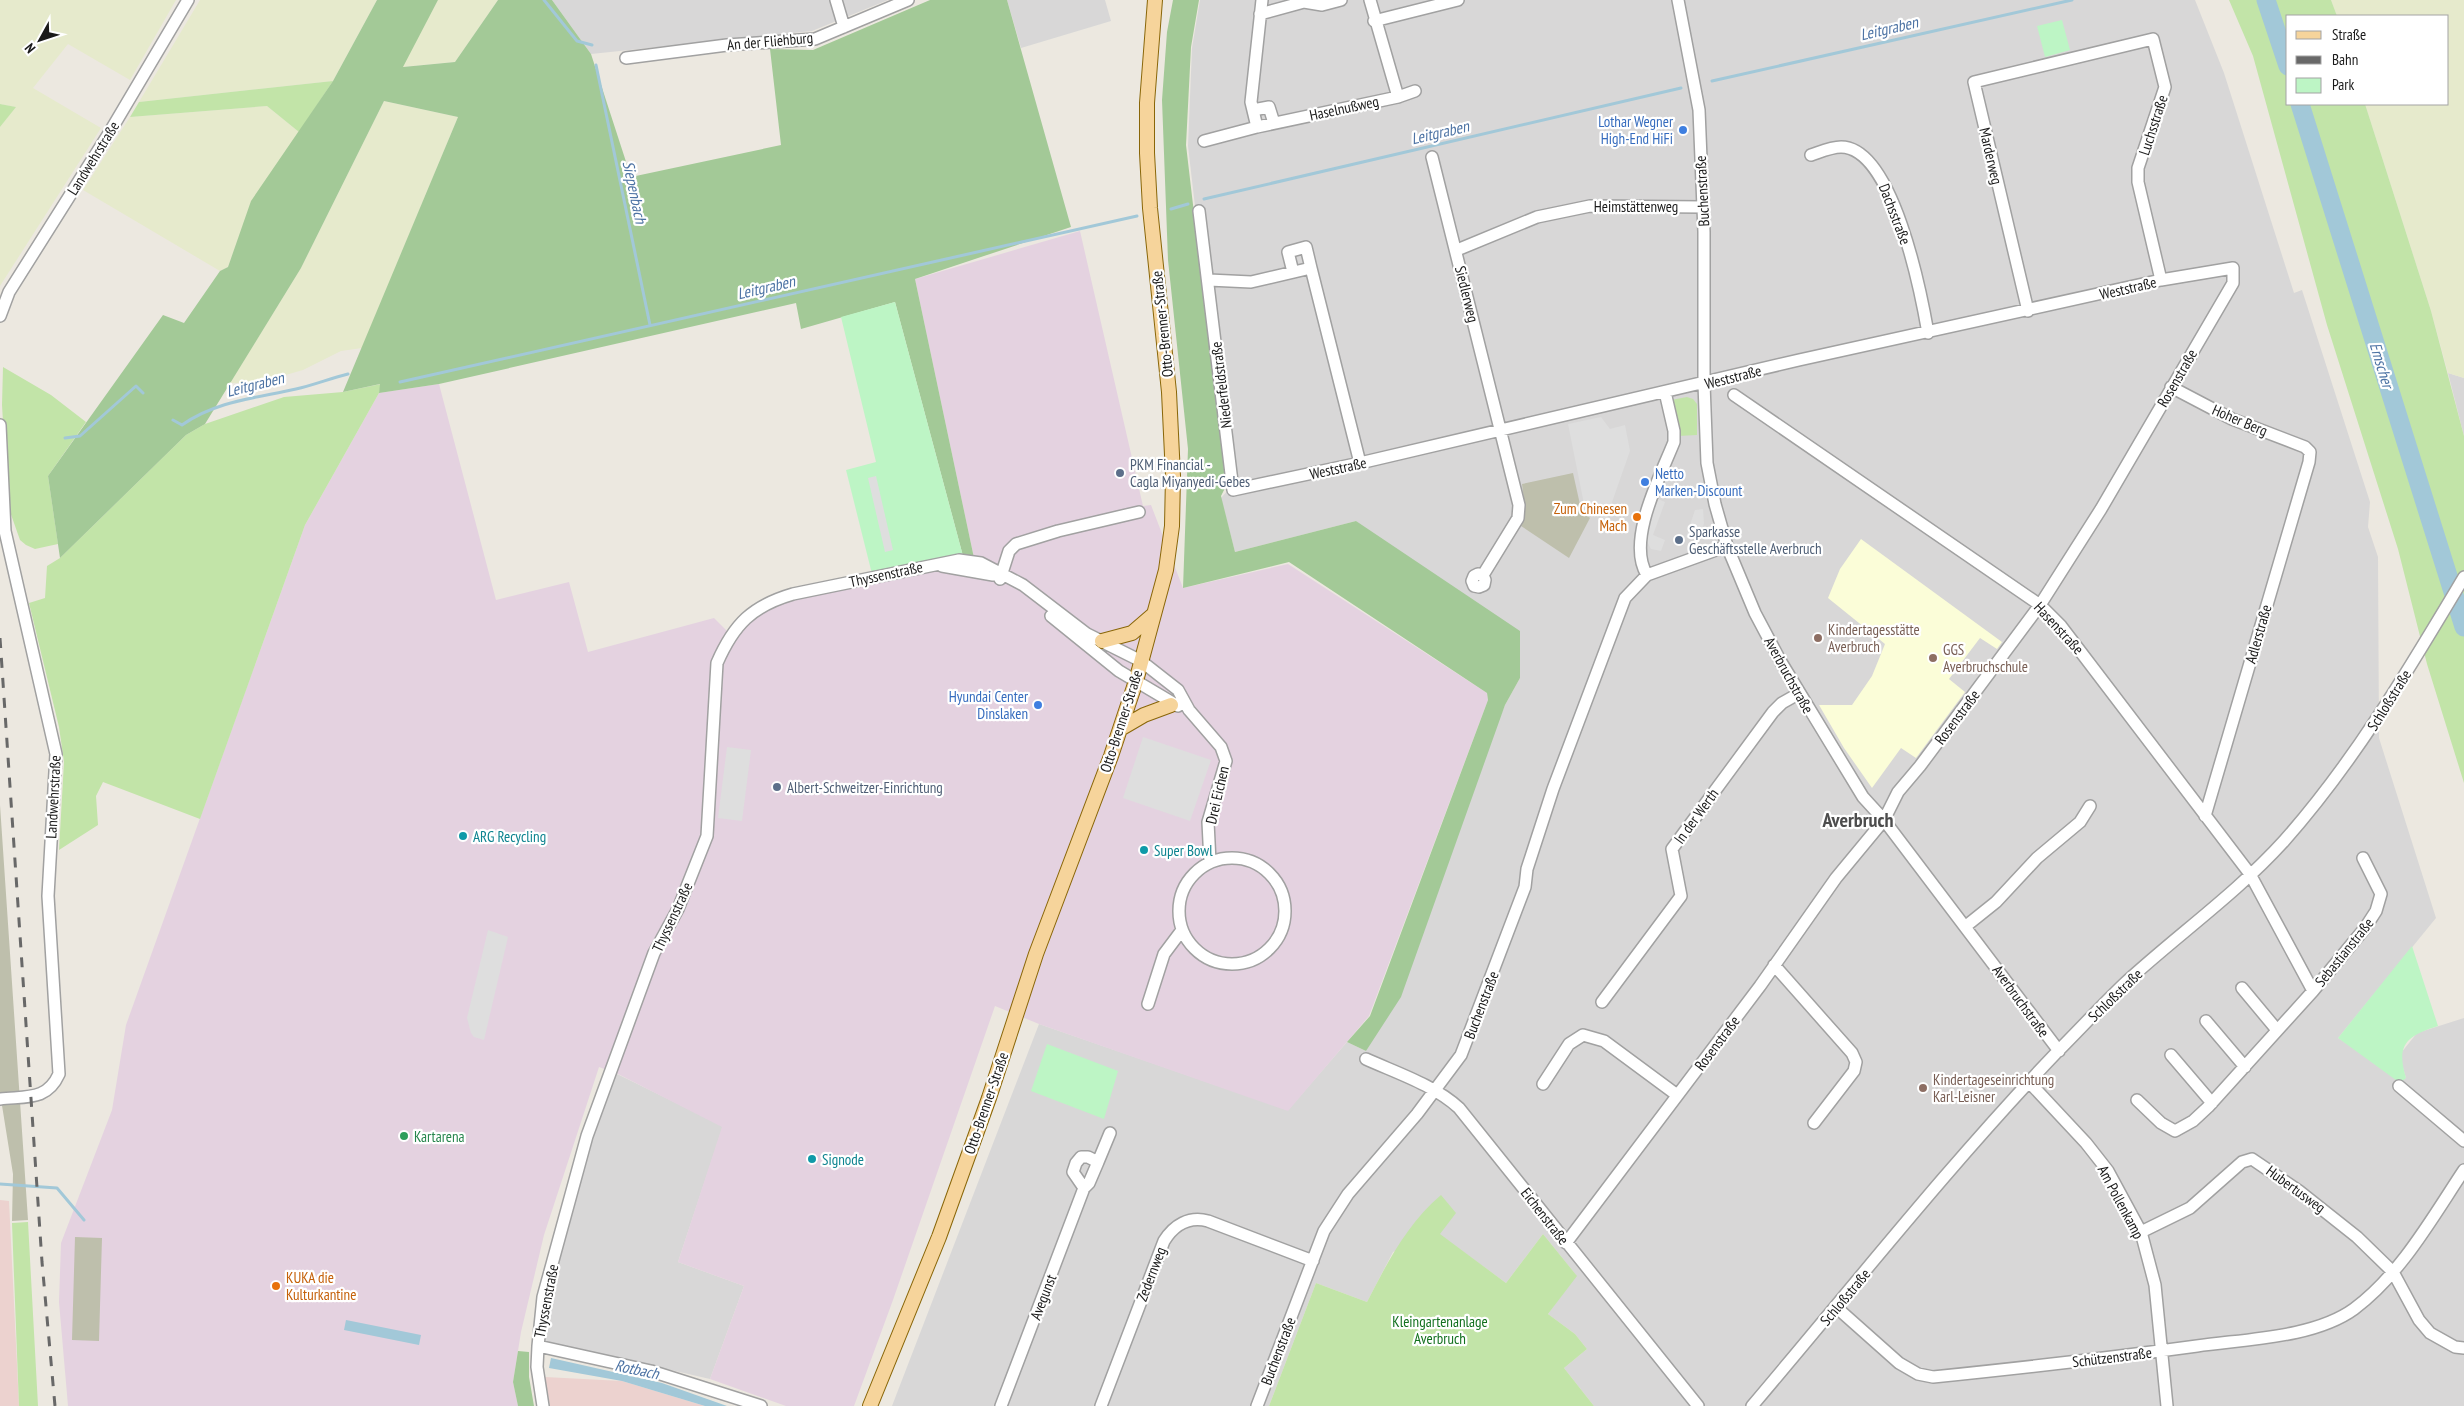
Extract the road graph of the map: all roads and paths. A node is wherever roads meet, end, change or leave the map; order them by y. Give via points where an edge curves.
1 (188, 0) edge
2 (836, 0) edge
3 (908, 0) edge
4 (1155, 0) edge
5 (1262, 0) edge
6 (1341, 0) edge
7 (1370, 0) edge
8 (1458, 0) edge
9 (1678, 0) edge
10 (1260, 14) junction
11 (1374, 21) junction
12 (844, 27) junction
13 (626, 58) dead end
14 (2054, 62) joint
15 (1415, 91) dead end
16 (1398, 97) junction
17 (1253, 110) junction
18 (1274, 123) junction
19 (1257, 127) junction
20 (1204, 141) dead end
21 (1811, 155) dead end
22 (1432, 157) dead end
23 (1703, 207) junction
24 (1199, 211) dead end
25 (1457, 250) junction
26 (1311, 268) junction
27 (2233, 268) joint
28 (1293, 272) junction
29 (1209, 280) junction
30 (2161, 280) junction
31 (2028, 311) junction
32 (0, 316) edge
33 (1928, 333) junction
34 (1704, 384) junction
35 (2171, 387) junction
36 (1665, 392) junction
37 (1734, 395) dead end
38 (0, 425) edge
39 (1500, 431) junction
40 (1808, 446) junction
41 (2310, 452) joint
42 (1798, 454) dead end
43 (1360, 463) junction
44 (1233, 490) joint
45 (1140, 512) dead end
46 (1727, 546) junction
47 (1001, 575) junction
48 (1483, 575) dead end
49 (1647, 576) junction
50 (2464, 577) edge
51 (2040, 605) junction
52 (1154, 613) junction
53 (1102, 641) junction
54 (1141, 661) junction
55 (1136, 681) junction
56 (1798, 694) junction
57 (1171, 704) junction
58 (1189, 710) junction
59 (1120, 729) junction
60 (2090, 806) dead end
61 (2205, 816) junction
62 (1884, 820) junction
63 (2363, 858) dead end
64 (1210, 862) junction
65 (2250, 874) junction
66 (1966, 926) junction
67 (1182, 930) junction
68 (1774, 965) junction
69 (2242, 988) dead end
70 (2313, 991) junction
71 (1602, 1002) dead end
72 (1148, 1004) dead end
73 (2206, 1021) dead end
74 (2277, 1030) junction
75 (2059, 1051) junction
76 (2171, 1055) dead end
77 (1366, 1059) dead end
78 (2244, 1066) junction
79 (2029, 1082) junction
80 (1543, 1084) dead end
81 (2399, 1086) dead end
82 (1435, 1090) junction
83 (1678, 1095) junction
84 (0, 1099) edge
85 (2138, 1100) dead end
86 (2212, 1103) junction
87 (1814, 1123) dead end
88 (1110, 1133) dead end
89 (2464, 1141) edge
90 (1098, 1162) junction
91 (2464, 1170) edge
92 (1084, 1188) junction
93 (2141, 1232) junction
94 (1566, 1243) junction
95 (1313, 1261) junction
96 (2393, 1272) junction
97 (1836, 1308) junction
98 (538, 1346) junction
99 (2464, 1348) edge
100 (2160, 1351) junction
101 (1005, 1405) edge
102 (543, 1406) edge
103 (761, 1406) edge
104 (870, 1406) edge
105 (1101, 1406) edge
106 (1257, 1406) edge
107 (1698, 1406) edge
108 (1752, 1406) edge
109 (2167, 1406) edge

1 - 32 street, Landwehrstraße via 9,292
2 - 12 street
3 - 12 street, An der Fliehburg
4 - 52 main road, Otto-Brenner-Straße via 1148,102 1150,208 1169,392 1173,476 1172,526 1166,570
5 - 10 street
6 - 10 street via 1322,5 1304,2
7 - 11 street
8 - 11 street
9 - 23 street, Buchenstraße via 1699,110
10 - 17 street via 1251,102
11 - 16 street
12 - 13 street, An der Fliehburg via 815,39 727,45
14 - 30 street, Luchsstraße via 2153,39 2165,87 2138,168 2138,182
14 - 31 street, Marderweg via 1974,82
15 - 16 street, Haselnußweg
16 - 18 street, Haselnußweg
17 - 18 street via 1269,107
17 - 19 street
18 - 19 street, Haselnußweg
19 - 20 street, Haselnußweg
21 - 33 street, Dachsstraße via 1841,147 1863,155 1882,178 1918,277
22 - 25 street, Siedlerweg
23 - 25 street, Heimstättenweg via 1590,206 1537,217
23 - 34 street, Buchenstraße
24 - 29 street, Niederfeldstraße
25 - 39 street, Siedlerweg
26 - 28 street
26 - 28 street via 1306,247 1288,252
26 - 43 street
27 - 30 street, Weststraße
27 - 35 street, Rosenstraße via 2233,283
28 - 29 street via 1251,282
29 - 44 street, Niederfeldstraße
30 - 31 street, Weststraße
31 - 33 street, Weststraße
33 - 34 street, Weststraße
34 - 36 street, Weststraße
34 - 46 street, Averbruchstraße via 1707,463
35 - 41 street, Hoher Berg via 2232,419 2305,447
35 - 51 street, Rosenstraße via 2101,509
36 - 39 street, Weststraße
36 - 49 street via 1674,442 1640,532 1642,567
37 - 40 street, Hasenstraße
38 - 84 street, Landwehrstraße via 5,531 56,754 48,896 59,1074 54,1086 43,1094
39 - 43 street, Weststraße
39 - 48 street, Siedlerweg via 1519,505 1518,518
40 - 42 street
40 - 51 street, Hasenstraße
41 - 61 street, Adlerstraße
43 - 44 street, Weststraße
45 - 47 street via 1016,544 1009,551
46 - 49 street, Buchenstraße
46 - 56 street, Averbruchstraße via 1755,613
47 - 53 street, Thyssenstraße via 1024,585 1087,634
47 - 55 street, Thyssenstraße via 1119,671
47 - 98 street, Thyssenstraße via 932,564 775,600 746,617 725,644 717,663 707,836 678,909 654,953 587,1136 543,1297
49 - 82 street, Buchenstraße via 1625,598 1553,789 1527,869 1525,887 1493,975 1462,1055
50 - 65 street, Schloßstraße via 2338,776 2282,843
51 - 61 street, Hasenstraße via 2083,654
51 - 62 street, Rosenstraße via 1898,792
52 - 53 main road via 1132,633
52 - 54 main road, Otto-Brenner-Straße
53 - 54 street, Thyssenstraße
54 - 55 main road, Otto-Brenner-Straße
54 - 58 street, Drei Eichen via 1178,690
55 - 57 street, Drei Eichen
55 - 59 main road, Otto-Brenner-Straße
56 - 62 street, Averbruchstraße via 1863,797
56 - 71 street, In der Werth via 1773,712 1672,849 1681,896
57 - 58 street, Drei Eichen
57 - 59 main road
58 - 64 street, Drei Eichen via 1214,736 1226,761 1208,822
59 - 104 main road, Otto-Brenner-Straße via 1036,954 939,1237
60 - 66 street via 2080,822
61 - 65 street, Hasenstraße
62 - 66 street, Averbruchstraße
62 - 68 street, Rosenstraße via 1836,878
63 - 70 street, Sebastianstraße via 2381,894 2376,911
64 - 67 street via 1194,874 1183,890 1179,910
64 - 67 street via 1227,858 1245,859 1261,866 1274,878 1282,893 1285,911 1282,928 1274,944 1244,963 1225,964 1207,958 1192,946
65 - 70 street, Sebastianstraße
65 - 75 street, Schloßstraße via 2123,985
66 - 75 street, Averbruchstraße
67 - 72 street via 1164,954
68 - 83 street, Rosenstraße
68 - 87 street via 1852,1053 1856,1062 1854,1071
69 - 74 street
70 - 74 street, Sebastianstraße
73 - 78 street
74 - 78 street, Sebastianstraße
75 - 79 street, Schloßstraße
76 - 86 street
77 - 82 street, Eichenstraße
78 - 86 street, Sebastianstraße
79 - 93 street, Am Pollenkamp via 2108,1171
79 - 97 street, Schloßstraße
80 - 83 street via 1569,1044 1583,1035 1604,1041
81 - 89 street
82 - 94 street, Eichenstraße via 1459,1108
82 - 95 street, Buchenstraße via 1335,1212
83 - 94 street, Rosenstraße
85 - 86 street, Sebastianstraße via 2161,1123 2175,1131 2193,1121
88 - 90 street, Avegunst
90 - 92 street, Avegunst
90 - 92 street via 1081,1157 1076,1163 1072,1172
91 - 96 street, Schützenstraße
92 - 101 street, Avegunst
93 - 96 street, Hubertusweg via 2190,1208 2242,1162 2252,1159 2330,1214
93 - 100 street, Am Pollenkamp via 2155,1285
94 - 107 street, Eichenstraße
95 - 105 street, Zedernweg via 1199,1218 1176,1226 1164,1241
95 - 106 street, Buchenstraße
96 - 99 street via 2419,1320 2430,1333 2455,1347
96 - 100 street, Schützenstraße via 2352,1310 2304,1330
97 - 100 street, Schützenstraße via 1899,1363 1918,1374 1933,1377
97 - 108 street, Schloßstraße
98 - 102 street, Thyssenstraße
98 - 103 street via 651,1371
100 - 109 street, Am Pollenkamp

